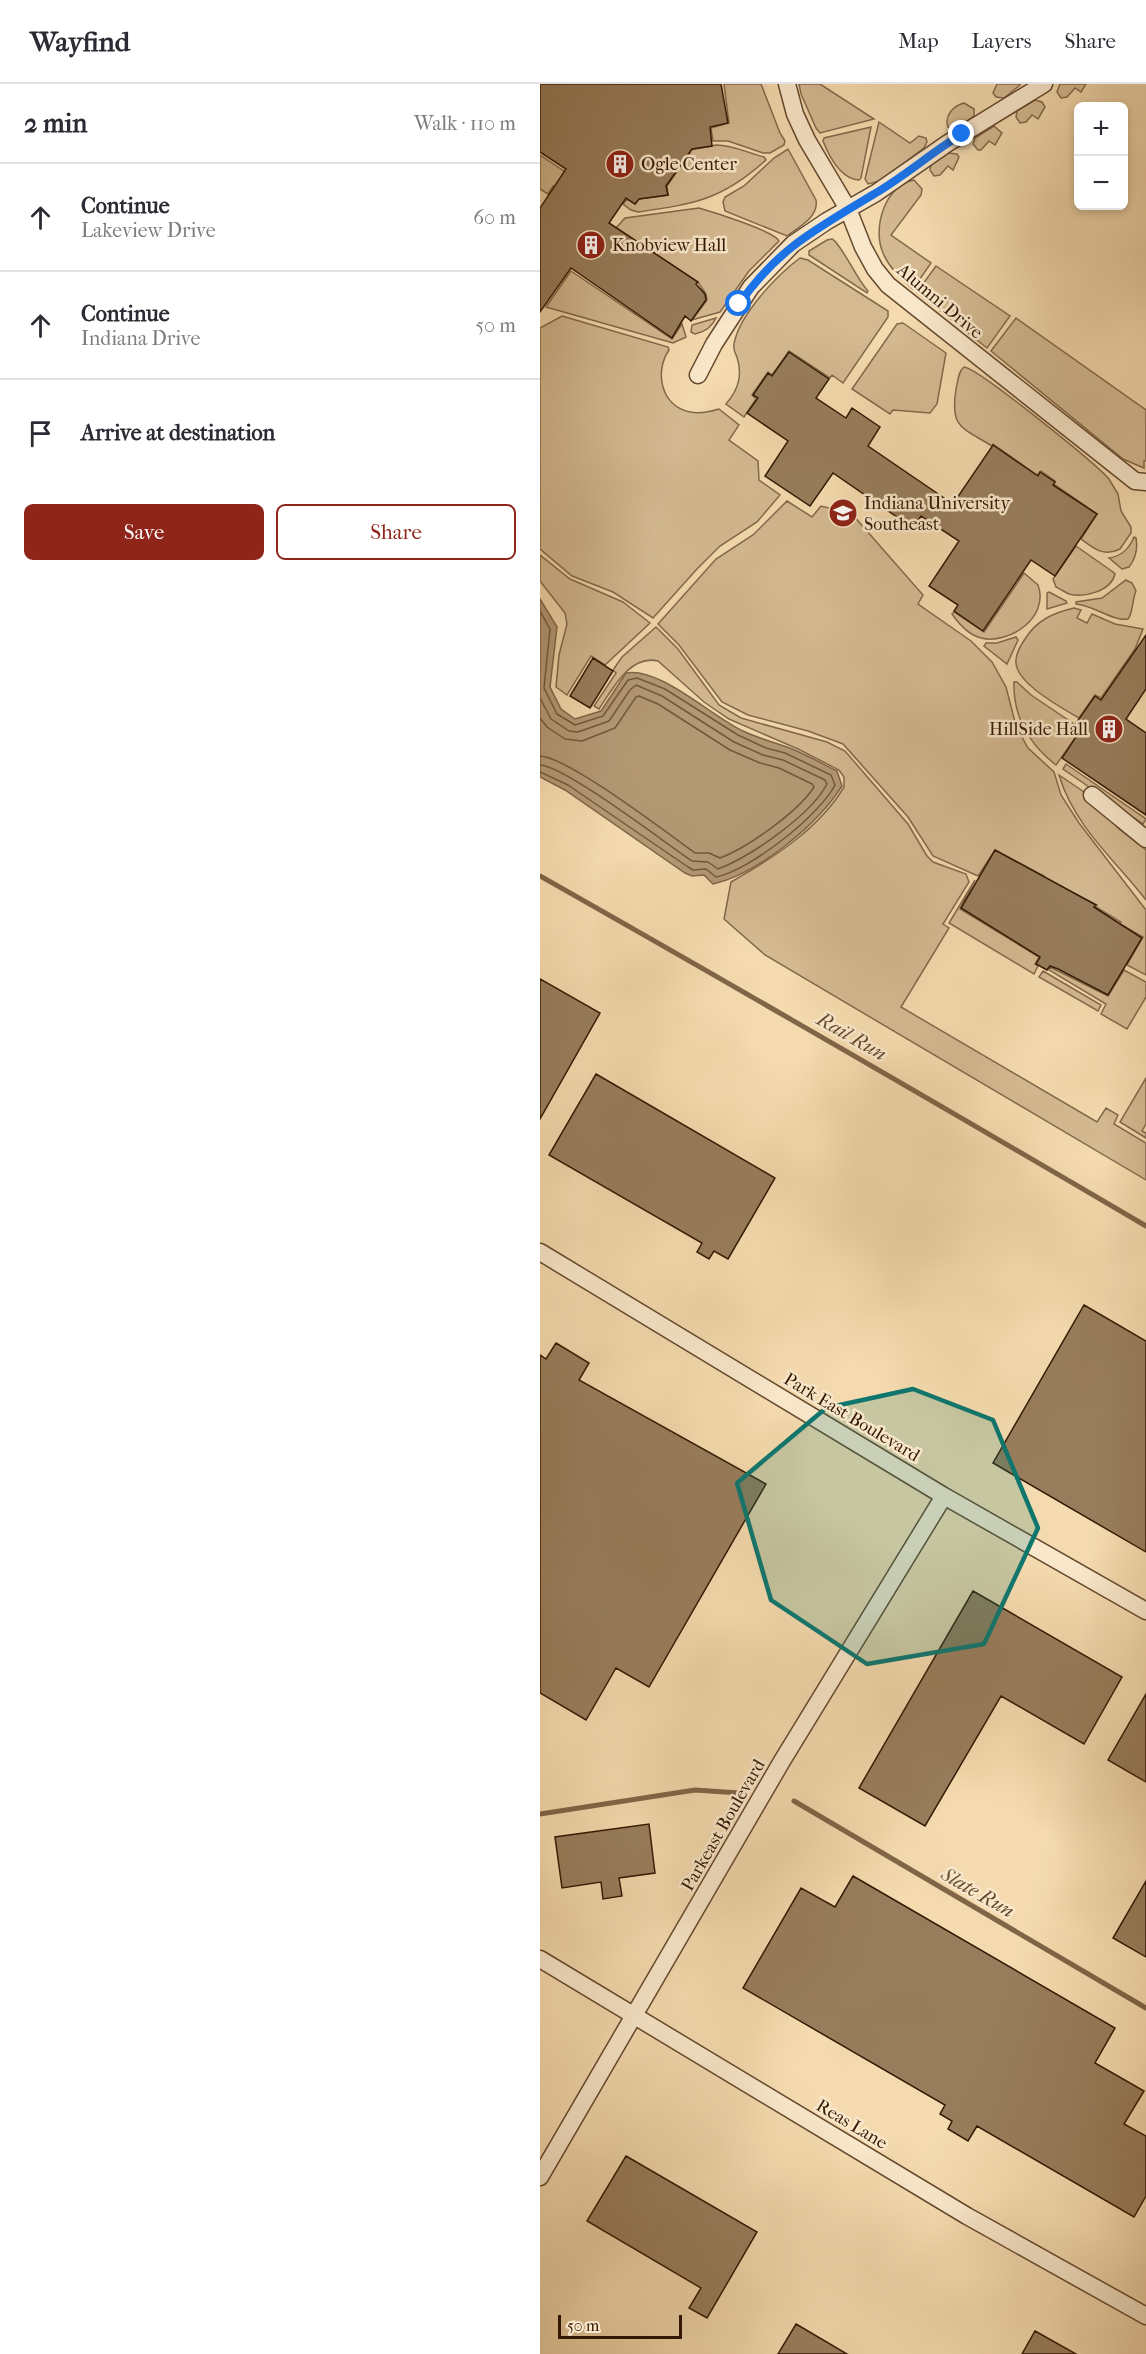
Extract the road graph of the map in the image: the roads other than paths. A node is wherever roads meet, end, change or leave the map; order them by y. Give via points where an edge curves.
1 (787, 84) edge
2 (1044, 84) edge
3 (849, 209) junction
4 (698, 375) dead end
5 (1146, 482) edge
6 (1092, 795) dead end
7 (1146, 839) edge
8 (540, 1252) edge
9 (944, 1496) junction
10 (1146, 1611) edge
11 (540, 1959) edge
12 (633, 2014) junction
13 (540, 2177) edge
14 (1146, 2316) edge

1 - 3 street, Alumni Drive via 807,140
2 - 3 street
3 - 4 street via 793,244 765,270 739,304
3 - 5 street, Alumni Drive via 863,247 888,285 1135,481
6 - 7 street
8 - 9 street, Park East Boulevard
9 - 10 street, Park East Boulevard
9 - 12 street, Parkeast Boulevard
11 - 12 street, Reas Lane
12 - 13 street, Parkeast Boulevard
12 - 14 street, Reas Lane via 967,2216

